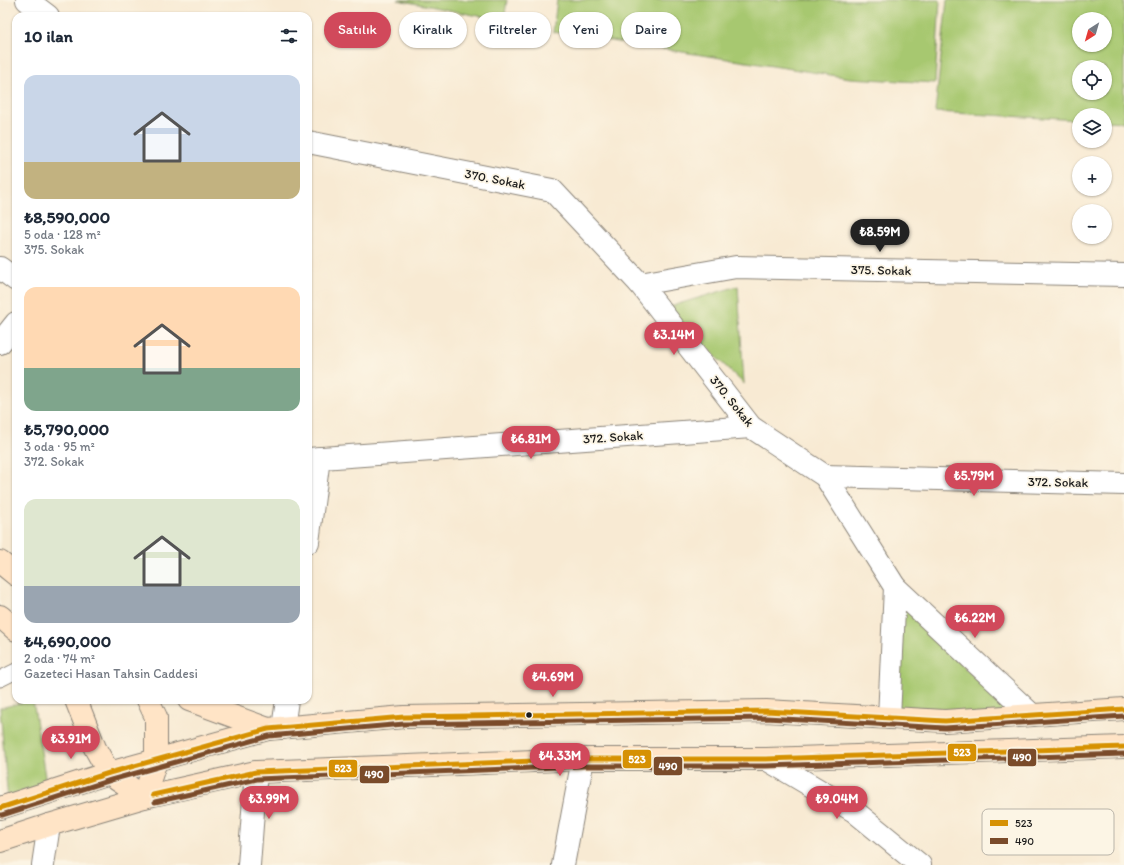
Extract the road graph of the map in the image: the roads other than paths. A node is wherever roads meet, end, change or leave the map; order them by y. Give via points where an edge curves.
1 (27, 0) edge
2 (43, 12) edge
3 (312, 143) edge
4 (0, 268) edge
5 (1124, 275) edge
6 (12, 277) edge
7 (640, 284) junction
8 (12, 328) edge
9 (0, 343) edge
10 (751, 427) junction
11 (314, 458) edge
12 (825, 476) junction
13 (1124, 484) edge
14 (312, 486) edge
15 (0, 562) edge
16 (12, 572) edge
17 (895, 587) junction
18 (0, 616) edge
19 (12, 626) edge
20 (12, 673) edge
21 (0, 679) edge
22 (78, 704) edge
23 (150, 704) edge
24 (201, 704) edge
25 (285, 704) edge
26 (1124, 709) edge
27 (1032, 715) junction
28 (889, 718) junction
29 (275, 728) junction
30 (1124, 747) edge
31 (95, 748) junction
32 (583, 759) junction
33 (766, 759) junction
34 (156, 761) junction
35 (256, 772) junction
36 (109, 773) junction
37 (69, 786) junction
38 (144, 797) junction
39 (0, 808) edge
40 (49, 825) junction
41 (0, 841) edge
42 (43, 865) edge
43 (249, 865) edge
44 (562, 865) edge
45 (920, 865) edge

1 - 2 street
3 - 7 street, 370. Sokak via 552,190
4 - 6 street
5 - 7 street, 375. Sokak via 736,267
7 - 10 street, 370. Sokak
8 - 9 street
10 - 11 street, 372. Sokak
10 - 12 street, 370. Sokak
11 - 14 street
12 - 13 street, 372. Sokak
12 - 17 street, 370. Sokak
15 - 16 main road
17 - 27 street, 370. Sokak
17 - 28 street
18 - 19 main road
20 - 21 lane
22 - 31 main road
23 - 34 main road via 156,717
24 - 29 main road
25 - 29 street
26 - 27 main road
27 - 28 main road via 945,721
28 - 29 main road via 766,711 695,712 404,717
29 - 34 main road
30 - 33 main road
31 - 36 main road
31 - 37 main road via 84,771
32 - 33 main road
32 - 35 main road
32 - 44 street
33 - 45 street via 854,811
34 - 36 main road
34 - 38 main road
35 - 38 main road
35 - 43 street
36 - 37 main road
36 - 38 main road
37 - 39 main road
38 - 40 main road
40 - 41 main road
40 - 42 street

